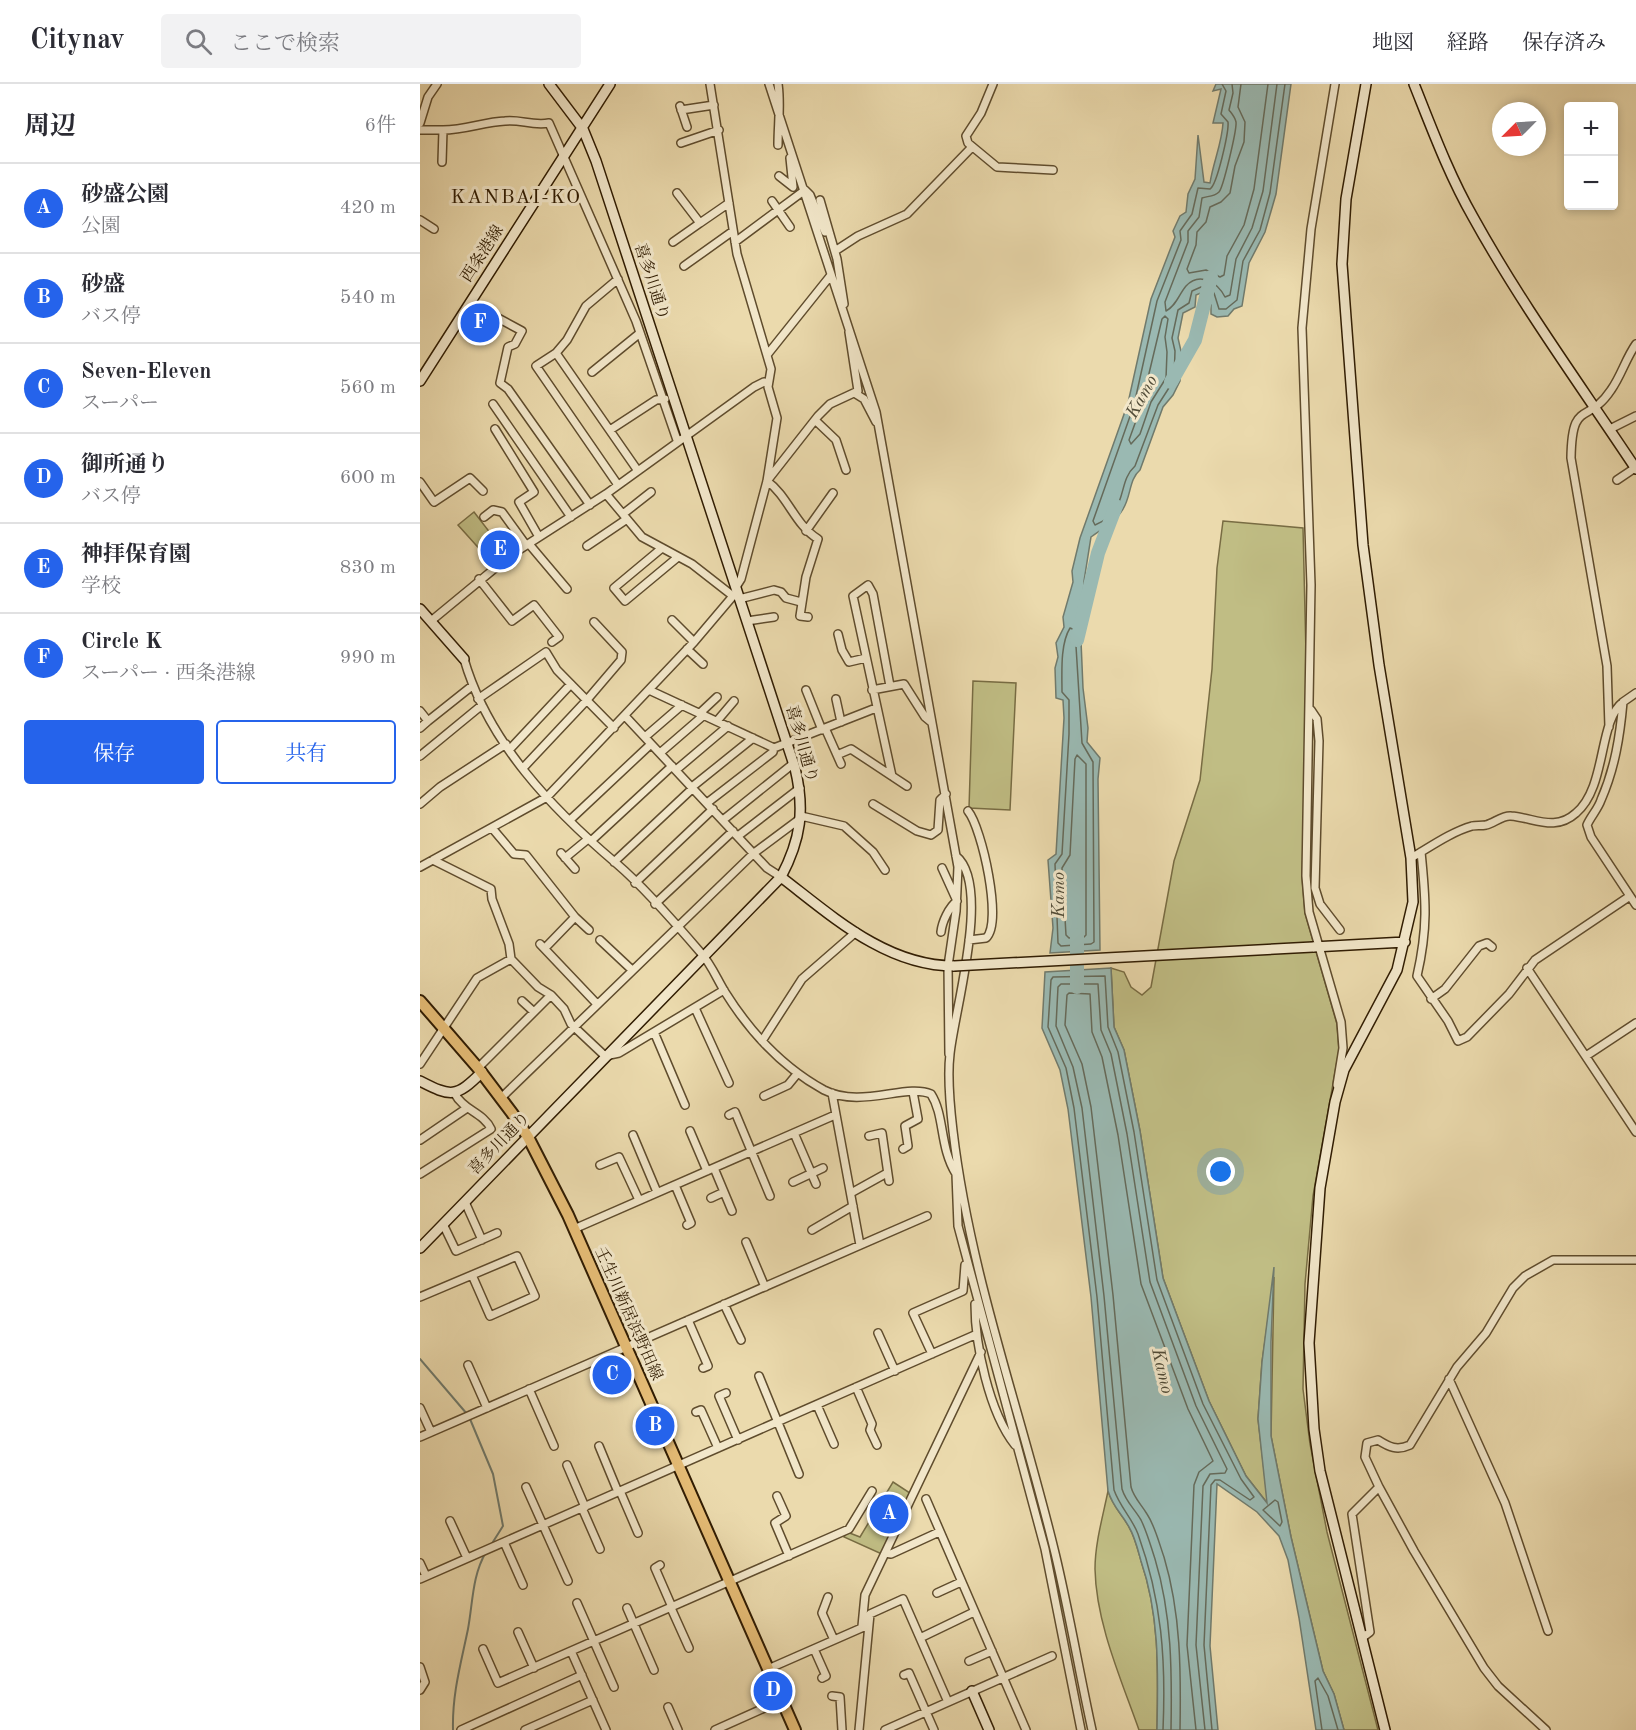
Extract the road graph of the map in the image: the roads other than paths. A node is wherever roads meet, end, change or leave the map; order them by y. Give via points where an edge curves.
1 (437, 84) edge
2 (549, 84) edge
3 (610, 84) edge
4 (710, 84) edge
5 (769, 84) edge
6 (778, 84) edge
7 (993, 84) edge
8 (1335, 84) edge
9 (1366, 84) edge
10 (1414, 84) edge
11 (714, 105) junction
12 (779, 117) junction
13 (420, 123) edge
14 (687, 127) dead end
15 (583, 129) junction
16 (420, 130) edge
17 (443, 130) junction
18 (719, 130) junction
19 (681, 142) dead end
20 (778, 145) dead end
21 (972, 147) junction
22 (792, 153) junction
23 (564, 158) junction
24 (442, 162) dead end
25 (1053, 170) dead end
26 (779, 176) dead end
27 (805, 190) junction
28 (677, 194) dead end
29 (820, 200) dead end
30 (772, 201) dead end
31 (729, 203) junction
32 (779, 210) junction
33 (420, 220) edge
34 (700, 223) junction
35 (790, 227) dead end
36 (434, 229) dead end
37 (733, 231) junction
38 (673, 242) dead end
39 (735, 242) junction
40 (835, 251) junction
41 (684, 266) dead end
42 (830, 276) junction
43 (618, 279) junction
44 (470, 303) junction
45 (847, 320) junction
46 (639, 333) junction
47 (1636, 344) edge
48 (556, 353) junction
49 (767, 355) junction
50 (592, 372) dead end
51 (420, 381) edge
52 (768, 383) junction
53 (856, 394) junction
54 (673, 396) junction
55 (663, 399) junction
56 (493, 404) dead end
57 (1595, 406) junction
58 (1636, 416) edge
59 (815, 420) junction
60 (879, 426) junction
61 (495, 429) dead end
62 (1610, 429) junction
63 (610, 430) junction
64 (686, 435) junction
65 (677, 440) junction
66 (1635, 467) edge
67 (846, 470) dead end
68 (638, 471) junction
69 (1617, 480) dead end
70 (767, 481) junction
71 (420, 482) edge
72 (618, 485) junction
73 (483, 490) dead end
74 (651, 492) dead end
75 (833, 493) dead end
76 (606, 494) junction
77 (590, 505) junction
78 (625, 516) junction
79 (484, 517) dead end
80 (571, 517) junction
81 (806, 531) junction
82 (539, 537) junction
83 (527, 544) junction
84 (587, 546) dead end
85 (662, 548) junction
86 (678, 557) junction
87 (479, 579) junction
88 (567, 589) dead end
89 (736, 594) junction
90 (801, 602) junction
91 (420, 609) edge
92 (774, 617) dead end
93 (808, 617) dead end
94 (672, 620) dead end
95 (431, 621) junction
96 (747, 621) junction
97 (594, 622) dead end
98 (838, 633) dead end
99 (552, 642) dead end
100 (694, 642) junction
101 (687, 649) junction
102 (866, 658) junction
103 (464, 659) joint
104 (703, 664) dead end
105 (570, 685) junction
106 (472, 686) junction
107 (890, 686) junction
108 (649, 690) junction
109 (806, 690) dead end
110 (872, 690) junction
111 (1636, 693) edge
112 (717, 697) dead end
113 (836, 699) dead end
114 (734, 701) dead end
115 (480, 702) junction
116 (586, 702) junction
117 (1623, 702) junction
118 (682, 705) junction
119 (876, 708) junction
120 (1311, 710) junction
121 (420, 711) edge
122 (702, 714) junction
123 (625, 716) junction
124 (429, 721) junction
125 (717, 721) junction
126 (841, 722) junction
127 (931, 722) junction
128 (728, 726) junction
129 (1609, 727) junction
130 (420, 728) edge
131 (614, 728) junction
132 (824, 729) junction
133 (645, 737) junction
134 (753, 738) junction
135 (651, 744) junction
136 (787, 744) junction
137 (508, 747) junction
138 (774, 748) junction
139 (660, 753) junction
140 (837, 755) junction
141 (420, 756) edge
142 (794, 763) junction
143 (841, 764) dead end
144 (523, 768) junction
145 (674, 768) junction
146 (892, 776) junction
147 (907, 786) dead end
148 (692, 788) junction
149 (800, 788) junction
150 (946, 795) junction
151 (548, 797) junction
152 (420, 804) edge
153 (873, 804) dead end
154 (710, 806) junction
155 (968, 811) dead end
156 (801, 817) junction
157 (570, 820) junction
158 (723, 820) junction
159 (492, 828) junction
160 (735, 834) junction
161 (590, 840) junction
162 (1421, 852) junction
163 (754, 853) junction
164 (956, 856) junction
165 (1411, 858) junction
166 (433, 860) junction
167 (614, 862) junction
168 (420, 867) edge
169 (942, 868) dead end
170 (575, 869) dead end
171 (885, 870) dead end
172 (781, 877) junction
173 (635, 883) junction
174 (1630, 896) junction
175 (957, 901) junction
176 (655, 904) junction
177 (1636, 905) edge
178 (575, 916) junction
179 (676, 927) junction
180 (589, 930) dead end
181 (1340, 930) dead end
182 (856, 932) junction
183 (941, 932) dead end
184 (600, 940) dead end
185 (969, 940) junction
186 (1405, 942) junction
187 (1320, 947) junction
188 (1492, 947) dead end
189 (703, 955) junction
190 (511, 959) junction
191 (951, 966) junction
192 (1527, 968) junction
193 (632, 970) junction
194 (724, 990) junction
195 (551, 995) junction
196 (1431, 999) junction
197 (420, 1001) edge
198 (522, 1001) dead end
199 (597, 1004) junction
200 (695, 1008) junction
201 (534, 1012) junction
202 (1636, 1023) edge
203 (573, 1027) junction
204 (444, 1028) junction
205 (654, 1032) junction
206 (762, 1041) junction
207 (950, 1054) junction
208 (605, 1056) junction
209 (1586, 1056) junction
210 (420, 1064) edge
211 (480, 1070) junction
212 (797, 1074) junction
213 (420, 1081) edge
214 (729, 1083) dead end
215 (914, 1092) junction
216 (832, 1093) junction
217 (455, 1094) junction
218 (1336, 1094) junction
219 (764, 1096) dead end
220 (501, 1098) junction
221 (686, 1105) dead end
222 (467, 1108) junction
223 (729, 1115) dead end
224 (835, 1116) junction
225 (690, 1131) dead end
226 (1636, 1132) edge
227 (794, 1133) junction
228 (633, 1135) dead end
229 (869, 1136) dead end
230 (528, 1137) junction
231 (420, 1140) edge
232 (903, 1149) dead end
233 (752, 1152) junction
234 (600, 1165) dead end
235 (823, 1168) dead end
236 (711, 1169) junction
237 (812, 1173) junction
238 (887, 1173) junction
239 (957, 1173) junction
240 (420, 1174) edge
241 (889, 1181) dead end
242 (793, 1182) dead end
243 (816, 1184) dead end
244 (675, 1185) junction
245 (657, 1192) junction
246 (724, 1192) junction
247 (851, 1193) junction
248 (770, 1196) dead end
249 (711, 1198) dead end
250 (639, 1200) junction
251 (465, 1202) junction
252 (853, 1206) junction
253 (732, 1211) dead end
254 (927, 1216) dead end
255 (443, 1224) junction
256 (687, 1225) dead end
257 (574, 1229) junction
258 (812, 1230) dead end
259 (497, 1233) dead end
260 (482, 1240) junction
261 (746, 1242) dead end
262 (860, 1245) junction
263 (420, 1248) edge
264 (1636, 1260) edge
265 (966, 1263) junction
266 (472, 1275) junction
267 (765, 1287) junction
268 (420, 1296) edge
269 (976, 1299) junction
270 (724, 1304) junction
271 (688, 1320) junction
272 (878, 1333) dead end
273 (977, 1334) junction
274 (741, 1340) dead end
275 (626, 1347) junction
276 (981, 1352) junction
277 (932, 1354) junction
278 (468, 1365) dead end
279 (703, 1368) dead end
280 (895, 1371) junction
281 (759, 1376) dead end
282 (1449, 1379) junction
283 (856, 1388) junction
284 (529, 1389) junction
285 (726, 1393) dead end
286 (817, 1405) junction
287 (420, 1407) edge
288 (487, 1408) junction
289 (696, 1412) dead end
290 (777, 1423) junction
291 (431, 1432) junction
292 (420, 1437) edge
293 (738, 1440) junction
294 (834, 1444) dead end
295 (877, 1445) dead end
296 (554, 1446) dead end
297 (599, 1446) dead end
298 (1017, 1446) junction
299 (718, 1448) junction
300 (567, 1465) dead end
301 (679, 1466) junction
302 (798, 1474) dead end
303 (526, 1487) dead end
304 (1379, 1487) junction
305 (872, 1491) dead end
306 (619, 1492) junction
307 (777, 1496) dead end
308 (926, 1499) dead end
309 (584, 1507) junction
310 (450, 1521) dead end
311 (543, 1525) junction
312 (939, 1532) junction
313 (638, 1533) dead end
314 (504, 1542) junction
315 (600, 1550) dead end
316 (887, 1554) junction
317 (789, 1556) junction
318 (467, 1558) junction
319 (420, 1563) edge
320 (660, 1565) dead end
321 (423, 1578) edge
322 (568, 1581) dead end
323 (730, 1582) junction
324 (962, 1582) junction
325 (523, 1585) dead end
326 (937, 1593) dead end
327 (828, 1598) dead end
328 (577, 1603) dead end
329 (672, 1607) junction
330 (627, 1608) dead end
331 (974, 1612) junction
332 (634, 1624) junction
333 (865, 1626) junction
334 (1548, 1631) dead end
335 (518, 1632) dead end
336 (920, 1638) junction
337 (1362, 1638) junction
338 (834, 1640) junction
339 (594, 1641) junction
340 (689, 1648) dead end
341 (483, 1649) dead end
342 (814, 1649) junction
343 (571, 1651) junction
344 (992, 1651) junction
345 (1052, 1656) dead end
346 (969, 1661) dead end
347 (420, 1667) edge
348 (534, 1668) junction
349 (768, 1669) junction
350 (654, 1670) dead end
351 (582, 1675) junction
352 (904, 1675) dead end
353 (822, 1678) dead end
354 (1003, 1678) junction
355 (615, 1687) dead end
356 (420, 1690) edge
357 (972, 1691) junction
358 (832, 1696) dead end
359 (592, 1700) junction
360 (782, 1700) junction
361 (948, 1702) junction
362 (668, 1707) dead end
363 (926, 1712) junction
364 (460, 1730) edge
365 (525, 1730) edge
366 (606, 1730) edge
367 (678, 1730) edge
368 (715, 1730) edge
369 (795, 1730) edge
370 (842, 1730) edge
371 (859, 1730) edge
372 (885, 1730) edge
373 (934, 1730) edge
374 (989, 1730) edge
375 (1026, 1730) edge
376 (1081, 1730) edge
377 (1092, 1730) edge
378 (1385, 1730) edge
379 (1546, 1730) edge

1 - 13 street via 428,97
2 - 15 street, 喜多川通り
3 - 15 street, 西条港線
4 - 11 street
5 - 12 street
6 - 12 street
7 - 21 street via 966,136
8 - 120 street via 1311,229 1302,328
9 - 165 street via 1346,199 1342,264 1362,545
10 - 57 street via 1472,216
11 - 14 street via 681,108
11 - 18 street
12 - 20 street
12 - 22 street
15 - 23 street, 西条港線
15 - 54 street, 喜多川通り
16 - 17 street
17 - 23 street via 505,121 534,126 549,123
17 - 24 street
18 - 19 street
18 - 31 street
21 - 25 street via 997,167
21 - 40 street via 907,214
22 - 26 street via 793,187
22 - 27 street
23 - 43 street
23 - 44 street, 西条港線
27 - 32 street
27 - 40 street
27 - 42 street
28 - 34 street
29 - 40 street
30 - 32 street
31 - 34 street
31 - 37 street
32 - 35 street
32 - 39 street
33 - 36 street
34 - 38 street
37 - 39 street
37 - 41 street
39 - 49 street
40 - 42 street
40 - 45 street
42 - 45 street
42 - 49 street
43 - 46 street
43 - 48 street via 586,306
44 - 51 street, 西条港線
44 - 77 street via 522,331 515,344 508,347 500,383
45 - 53 street
45 - 60 street
46 - 50 street
46 - 55 street
47 - 57 street via 1612,389
48 - 63 street
48 - 72 street via 536,366
49 - 52 street via 772,374
52 - 64 street via 754,387
52 - 70 street via 777,418
53 - 59 street via 830,404
53 - 60 street via 864,399
54 - 55 street
54 - 64 street, 喜多川通り
55 - 63 street
55 - 65 street
56 - 80 street
57 - 62 street
57 - 129 street via 1576,417 1571,458 1606,666
58 - 62 street
59 - 67 street via 836,440
59 - 70 street
60 - 127 street
61 - 82 street via 534,492 519,502
62 - 66 street
63 - 68 street
64 - 65 street
64 - 89 street, 喜多川通り
65 - 68 street
66 - 69 street
68 - 72 street
70 - 81 street
70 - 89 street
71 - 73 street via 434,502 470,478
72 - 76 street
74 - 78 street
75 - 81 street
76 - 77 street
76 - 78 street
77 - 80 street
78 - 84 street
78 - 85 street via 642,537
79 - 83 street via 493,510 502,512
80 - 82 street
81 - 90 street via 818,539
82 - 83 street
83 - 87 street
83 - 88 street
85 - 86 street
85 - 86 street via 614,588 626,601
86 - 89 street
87 - 95 street
87 - 99 street via 512,621 532,603 559,637
89 - 90 street via 774,590
89 - 96 street, 喜多川通り
89 - 100 street
90 - 93 street via 800,616
91 - 95 street
92 - 96 street
94 - 100 street
95 - 103 street
96 - 136 street, 喜多川通り
97 - 116 street via 622,656
98 - 102 street via 849,662
100 - 101 street
101 - 104 street
101 - 108 street
102 - 107 street via 853,596 868,585
102 - 110 street
103 - 106 street
105 - 115 street via 546,652
105 - 116 street
105 - 137 street
106 - 115 street
106 - 124 street
107 - 110 street
107 - 127 street via 907,687
108 - 118 street
108 - 123 street
109 - 132 street
110 - 119 street
111 - 117 street
112 - 122 street
113 - 126 street
114 - 125 street
115 - 137 street
115 - 141 street
116 - 131 street
116 - 144 street
117 - 129 street
117 - 174 street via 1611,775 1587,825
118 - 122 street
118 - 133 street
119 - 126 street
119 - 146 street
120 - 181 street via 1317,719 1319,741 1315,888 1320,903
120 - 187 street via 1306,876 1309,912
121 - 124 street
122 - 125 street
122 - 139 street
123 - 131 street
123 - 133 street
124 - 130 street
125 - 128 street
126 - 132 street
127 - 150 street
128 - 134 street
128 - 145 street
129 - 162 street via 1590,795 1568,820 1545,824 1507,816 1454,834
131 - 151 street
132 - 136 street
132 - 140 street
133 - 135 street
134 - 138 street
134 - 148 street
135 - 139 street
135 - 157 street
136 - 138 street
136 - 142 street, 喜多川通り
137 - 144 street
137 - 152 street via 440,787
138 - 154 street
139 - 145 street
140 - 143 street
140 - 146 street via 851,749
142 - 149 street, 喜多川通り
142 - 158 street
144 - 151 street
145 - 148 street
145 - 161 street
146 - 147 street
148 - 154 street
148 - 167 street
149 - 156 street, 喜多川通り
149 - 160 street
150 - 153 street via 940,800 938,830 931,835 917,831
150 - 164 street
151 - 157 street
151 - 159 street
154 - 158 street
154 - 173 street
155 - 185 street via 976,825 991,888 991,929 986,938
156 - 163 street
156 - 171 street via 844,826 873,852
156 - 172 street, 喜多川通り
157 - 161 street
158 - 160 street
159 - 166 street
159 - 178 street via 514,854 526,855
160 - 163 street
160 - 176 street
161 - 167 street
161 - 170 street via 563,856
162 - 165 street
162 - 196 street via 1427,911 1417,976
163 - 172 street
163 - 179 street
164 - 175 street
164 - 185 street via 969,878
165 - 186 street via 1413,902
166 - 168 street
166 - 190 street via 491,889
167 - 173 street
169 - 175 street
172 - 182 street
172 - 189 street, 喜多川通り
173 - 176 street
174 - 177 street
174 - 192 street
175 - 183 street via 942,922
175 - 191 street
176 - 179 street
178 - 180 street
178 - 199 street via 542,946
179 - 189 street
179 - 193 street
182 - 191 street via 910,962
182 - 206 street via 802,979
184 - 193 street
185 - 207 street
186 - 187 street
186 - 218 street via 1397,970 1351,1054
187 - 191 street, bridge
187 - 218 street via 1341,1022 1343,1048
188 - 196 street via 1487,943 1479,946 1445,989
189 - 194 street
189 - 208 street, 喜多川通り
190 - 195 street
190 - 204 street via 477,978
191 - 207 street
192 - 196 street via 1509,994 1461,1040 1456,1040 1448,1021
192 - 209 street
193 - 199 street
194 - 200 street
194 - 206 street
195 - 201 street
195 - 203 street
197 - 204 main road, 壬生川新居浜野田線
198 - 201 street
199 - 203 street
200 - 205 street
200 - 214 street
201 - 211 street
202 - 209 street
203 - 208 street
203 - 220 street
204 - 210 street
204 - 211 main road, 壬生川新居浜野田線
205 - 208 street via 619,1053
205 - 221 street
206 - 212 street
207 - 239 street
208 - 230 street, 喜多川通り
209 - 226 street
211 - 217 street
211 - 220 main road, 壬生川新居浜野田線
212 - 216 street
212 - 219 street via 788,1085
213 - 217 street
215 - 216 street via 871,1097
215 - 232 street via 918,1119 905,1126 908,1146
215 - 239 street via 928,1093 934,1099 944,1148
216 - 224 street
217 - 222 street
218 - 337 street via 1314,1245 1310,1377 1320,1471
220 - 230 main road, 壬生川新居浜野田線
222 - 231 street
222 - 240 street via 488,1122 490,1132
223 - 233 street via 735,1112
224 - 227 street
224 - 247 street
225 - 236 street
227 - 233 street
227 - 237 street
228 - 245 street
229 - 238 street via 882,1133
230 - 251 street, 喜多川通り
230 - 257 main road, 壬生川新居浜野田線
233 - 236 street
233 - 248 street
234 - 250 street via 619,1157
235 - 237 street
236 - 244 street
236 - 246 street
237 - 242 street
237 - 243 street
238 - 241 street
238 - 247 street
239 - 265 street via 956,1211
239 - 377 street via 977,1270 1055,1553
244 - 245 street
244 - 256 street via 691,1223
245 - 250 street
246 - 249 street
246 - 253 street
247 - 252 street
250 - 257 street
251 - 255 street, 喜多川通り
251 - 260 street
252 - 258 street
252 - 262 street
254 - 262 street
255 - 260 street via 456,1251
255 - 263 street, 喜多川通り
257 - 275 main road, 壬生川新居浜野田線
259 - 260 street
261 - 267 street
262 - 267 street
264 - 282 street via 1553,1260 1533,1270 1513,1288 1486,1332
265 - 269 street
265 - 277 street via 963,1291 913,1313
266 - 266 street via 517,1256 535,1296 490,1316
266 - 268 street
267 - 270 street
269 - 273 street
269 - 298 street
270 - 271 street
270 - 274 street
271 - 275 street
271 - 279 street via 708,1366
272 - 280 street
273 - 276 street
273 - 277 street
275 - 284 street
275 - 301 main road, 壬生川新居浜野田線
276 - 298 street via 1001,1423
276 - 316 street
277 - 280 street
278 - 288 street
280 - 283 street
281 - 290 street
282 - 304 street via 1410,1445 1395,1449 1378,1440 1367,1443 1365,1457
282 - 334 street via 1506,1503
283 - 286 street
283 - 295 street
284 - 288 street
284 - 296 street
285 - 293 street via 719,1396
286 - 290 street
286 - 294 street
287 - 291 street
288 - 291 street
289 - 299 street via 701,1410
290 - 293 street
290 - 302 street
291 - 292 street
293 - 299 street
297 - 306 street
298 - 376 street via 1045,1549
299 - 301 street
300 - 309 street
301 - 306 street
301 - 323 main road, 壬生川新居浜野田線
303 - 311 street
304 - 337 street via 1352,1514 1370,1632
304 - 379 street via 1484,1668
305 - 317 street via 849,1529
306 - 309 street
306 - 313 street
307 - 317 street via 786,1516 775,1523
308 - 312 street
309 - 311 street
309 - 315 street
310 - 318 street
311 - 314 street
311 - 322 street
312 - 316 street
312 - 324 street
314 - 318 street
314 - 325 street
316 - 333 street via 865,1595
317 - 323 street
318 - 321 street
319 - 321 street
320 - 329 street via 655,1568
323 - 329 street
323 - 349 main road, 壬生川新居浜野田線
324 - 326 street
324 - 331 street
327 - 338 street via 822,1613
328 - 339 street
329 - 332 street
329 - 340 street
330 - 332 street
331 - 336 street
331 - 344 street
332 - 339 street
332 - 350 street
333 - 336 street via 870,1614 903,1599
333 - 338 street
333 - 371 street
335 - 348 street
336 - 361 street
337 - 378 street
338 - 342 street
339 - 343 street
339 - 355 street
341 - 348 street via 498,1683
342 - 349 street
342 - 353 street via 826,1676
343 - 348 street
343 - 351 street
344 - 346 street
344 - 354 street
345 - 354 street
347 - 356 street via 425,1682
349 - 360 main road, 壬生川新居浜野田線
351 - 359 street
351 - 364 street
352 - 363 street via 909,1673
354 - 357 street
354 - 375 street
357 - 361 street
357 - 374 street
358 - 370 street via 840,1697
359 - 365 street
359 - 366 street
360 - 368 street
360 - 369 main road, 壬生川新居浜野田線
361 - 363 street
362 - 367 street
363 - 372 street
363 - 373 street

